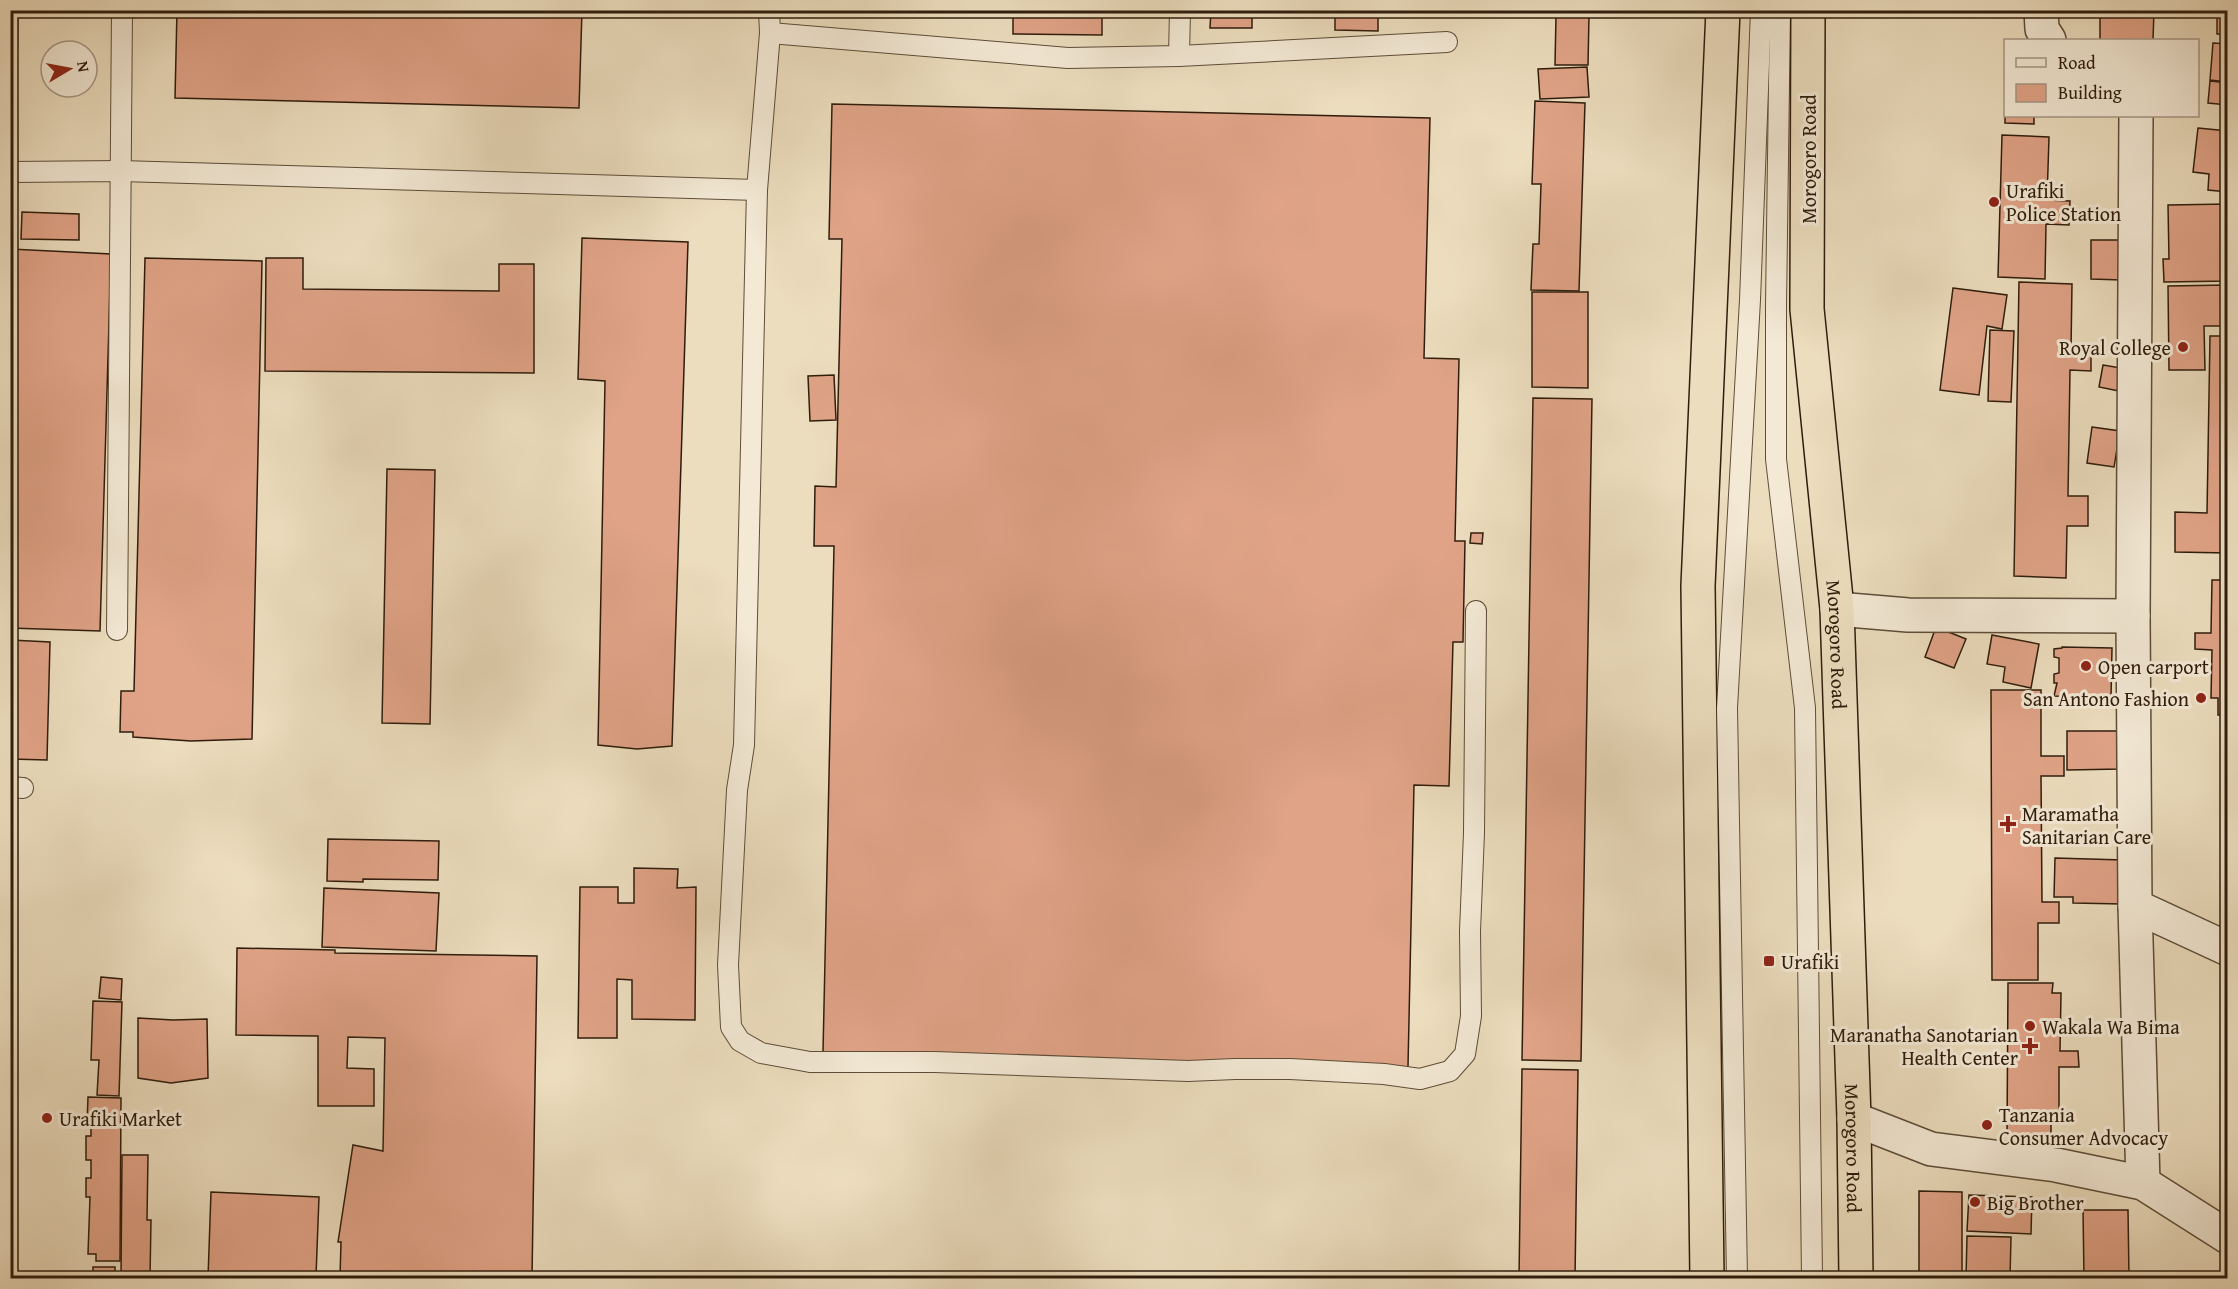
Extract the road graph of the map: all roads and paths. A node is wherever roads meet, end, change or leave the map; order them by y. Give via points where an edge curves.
1 (122, 10) edge
2 (769, 10) edge
3 (1180, 10) edge
4 (1723, 10) edge
5 (1761, 10) edge
6 (1780, 10) edge
7 (1808, 10) edge
8 (2040, 10) edge
9 (770, 33) junction
10 (2048, 39) edge
11 (1447, 42) dead end
12 (1179, 56) junction
13 (2136, 117) edge
14 (121, 171) junction
15 (10, 172) edge
16 (757, 190) junction
17 (1838, 609) junction
18 (1476, 611) dead end
19 (2133, 616) junction
20 (117, 630) dead end
21 (2135, 906) junction
22 (2228, 949) edge
23 (1854, 1119) junction
24 (2143, 1183) junction
25 (2228, 1237) edge
26 (1707, 1278) edge
27 (1737, 1278) edge
28 (1812, 1278) edge
29 (1856, 1278) edge

1 - 14 lane
2 - 9 lane
3 - 12 lane
4 - 26 highway via 1698,586
5 - 27 lane via 1750,300 1726,708
6 - 28 lane, Morogoro Road via 1776,459 1805,708
7 - 17 highway, Morogoro Road via 1807,309
8 - 10 street via 2042,29
9 - 12 lane via 1068,58
9 - 16 lane
11 - 12 lane
13 - 19 street
14 - 15 lane
14 - 16 lane
14 - 20 lane
16 - 18 lane via 744,745 737,790 728,965 731,1027 740,1041 761,1053 810,1062 1188,1071 1290,1069 1420,1079 1450,1071 1465,1054 1471,1016
17 - 19 street via 1908,615
17 - 23 highway, Morogoro Road
19 - 21 street
21 - 22 street
21 - 24 street
23 - 24 street via 1931,1149 2056,1165
23 - 29 highway, Morogoro Road
24 - 25 street

